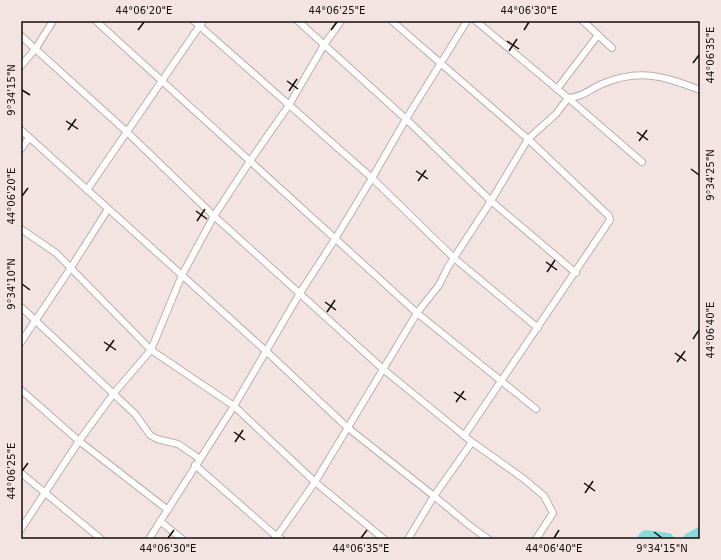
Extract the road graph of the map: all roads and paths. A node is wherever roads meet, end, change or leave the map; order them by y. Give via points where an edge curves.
1 (53, 21) edge
2 (96, 21) edge
3 (194, 21) edge
4 (298, 21) edge
5 (341, 21) edge
6 (392, 21) edge
7 (467, 21) edge
8 (476, 21) edge
9 (583, 21) edge
10 (594, 21) edge
11 (202, 24) edge
12 (589, 27) junction
13 (598, 35) junction
14 (21, 36) edge
15 (324, 45) junction
16 (36, 48) junction
17 (612, 48) dead end
18 (440, 64) junction
19 (21, 66) edge
20 (162, 81) junction
21 (557, 89) junction
22 (700, 90) edge
23 (568, 98) junction
24 (288, 105) junction
25 (406, 119) junction
26 (21, 130) edge
27 (127, 132) junction
28 (29, 138) junction
29 (528, 139) junction
30 (21, 148) edge
31 (250, 161) junction
32 (642, 162) dead end
33 (372, 178) junction
34 (87, 190) junction
35 (491, 202) junction
36 (108, 209) junction
37 (214, 216) junction
38 (21, 229) edge
39 (335, 239) junction
40 (454, 258) junction
41 (70, 269) junction
42 (576, 273) junction
43 (182, 275) junction
44 (300, 293) junction
45 (21, 307) edge
46 (417, 313) junction
47 (35, 322) junction
48 (538, 328) junction
49 (21, 342) edge
50 (151, 350) junction
51 (266, 351) junction
52 (383, 369) junction
53 (501, 381) junction
54 (21, 390) edge
55 (114, 393) junction
56 (234, 406) junction
57 (536, 408) dead end
58 (348, 428) junction
59 (464, 436) junction
60 (79, 441) junction
61 (472, 442) junction
62 (200, 458) junction
63 (195, 465) junction
64 (21, 473) edge
65 (315, 482) junction
66 (44, 494) junction
67 (434, 496) junction
68 (168, 510) junction
69 (160, 521) junction
70 (21, 528) edge
71 (277, 538) edge
72 (101, 539) edge
73 (149, 539) edge
74 (182, 539) edge
75 (384, 539) edge
76 (408, 539) edge
77 (488, 539) edge
78 (536, 539) edge

1 - 16 street
2 - 20 street
3 - 11 street
4 - 15 street
5 - 15 street
6 - 18 street
7 - 18 street
8 - 21 street
9 - 12 street
10 - 12 street
11 - 20 street
11 - 24 street
12 - 13 street
13 - 17 street
13 - 21 street
14 - 16 street
15 - 24 street
15 - 25 street
16 - 19 street
16 - 27 street
18 - 25 street
18 - 29 street
20 - 27 street
20 - 31 street
21 - 23 street
22 - 23 street via 647,74 601,84 578,97
23 - 29 street via 556,114
23 - 32 street
24 - 31 street
24 - 33 street
25 - 33 street
25 - 35 street
26 - 28 street
27 - 34 street
27 - 37 street
28 - 30 street
28 - 34 street
29 - 35 street
29 - 42 street via 609,216 610,220
31 - 37 street
31 - 39 street
33 - 39 street
33 - 40 street
34 - 36 street
35 - 40 street
35 - 42 street
36 - 41 street
36 - 43 street
37 - 43 street
37 - 44 street
38 - 41 street via 56,253
39 - 44 street
39 - 46 street
40 - 46 street via 439,285
40 - 48 street
41 - 47 street
41 - 50 street
42 - 48 street
43 - 50 street
43 - 51 street
44 - 51 street
44 - 52 street
45 - 47 street
46 - 52 street
46 - 53 street
47 - 49 street
47 - 55 street
48 - 53 street
50 - 55 street
50 - 56 street
51 - 56 street
51 - 58 street
52 - 58 street
52 - 59 street
53 - 57 street
53 - 59 street
54 - 60 street
55 - 60 street
55 - 62 street via 135,414 150,435 178,444
56 - 62 street
56 - 65 street
58 - 65 street
58 - 67 street
59 - 61 street
60 - 66 street
60 - 68 street
61 - 67 street
61 - 78 street via 524,478 544,496 553,513
62 - 63 street
63 - 68 street
63 - 71 street
64 - 66 street
65 - 71 street
65 - 75 street
66 - 70 street
66 - 72 street
67 - 76 street
67 - 77 street
68 - 69 street
69 - 73 street
69 - 74 street

